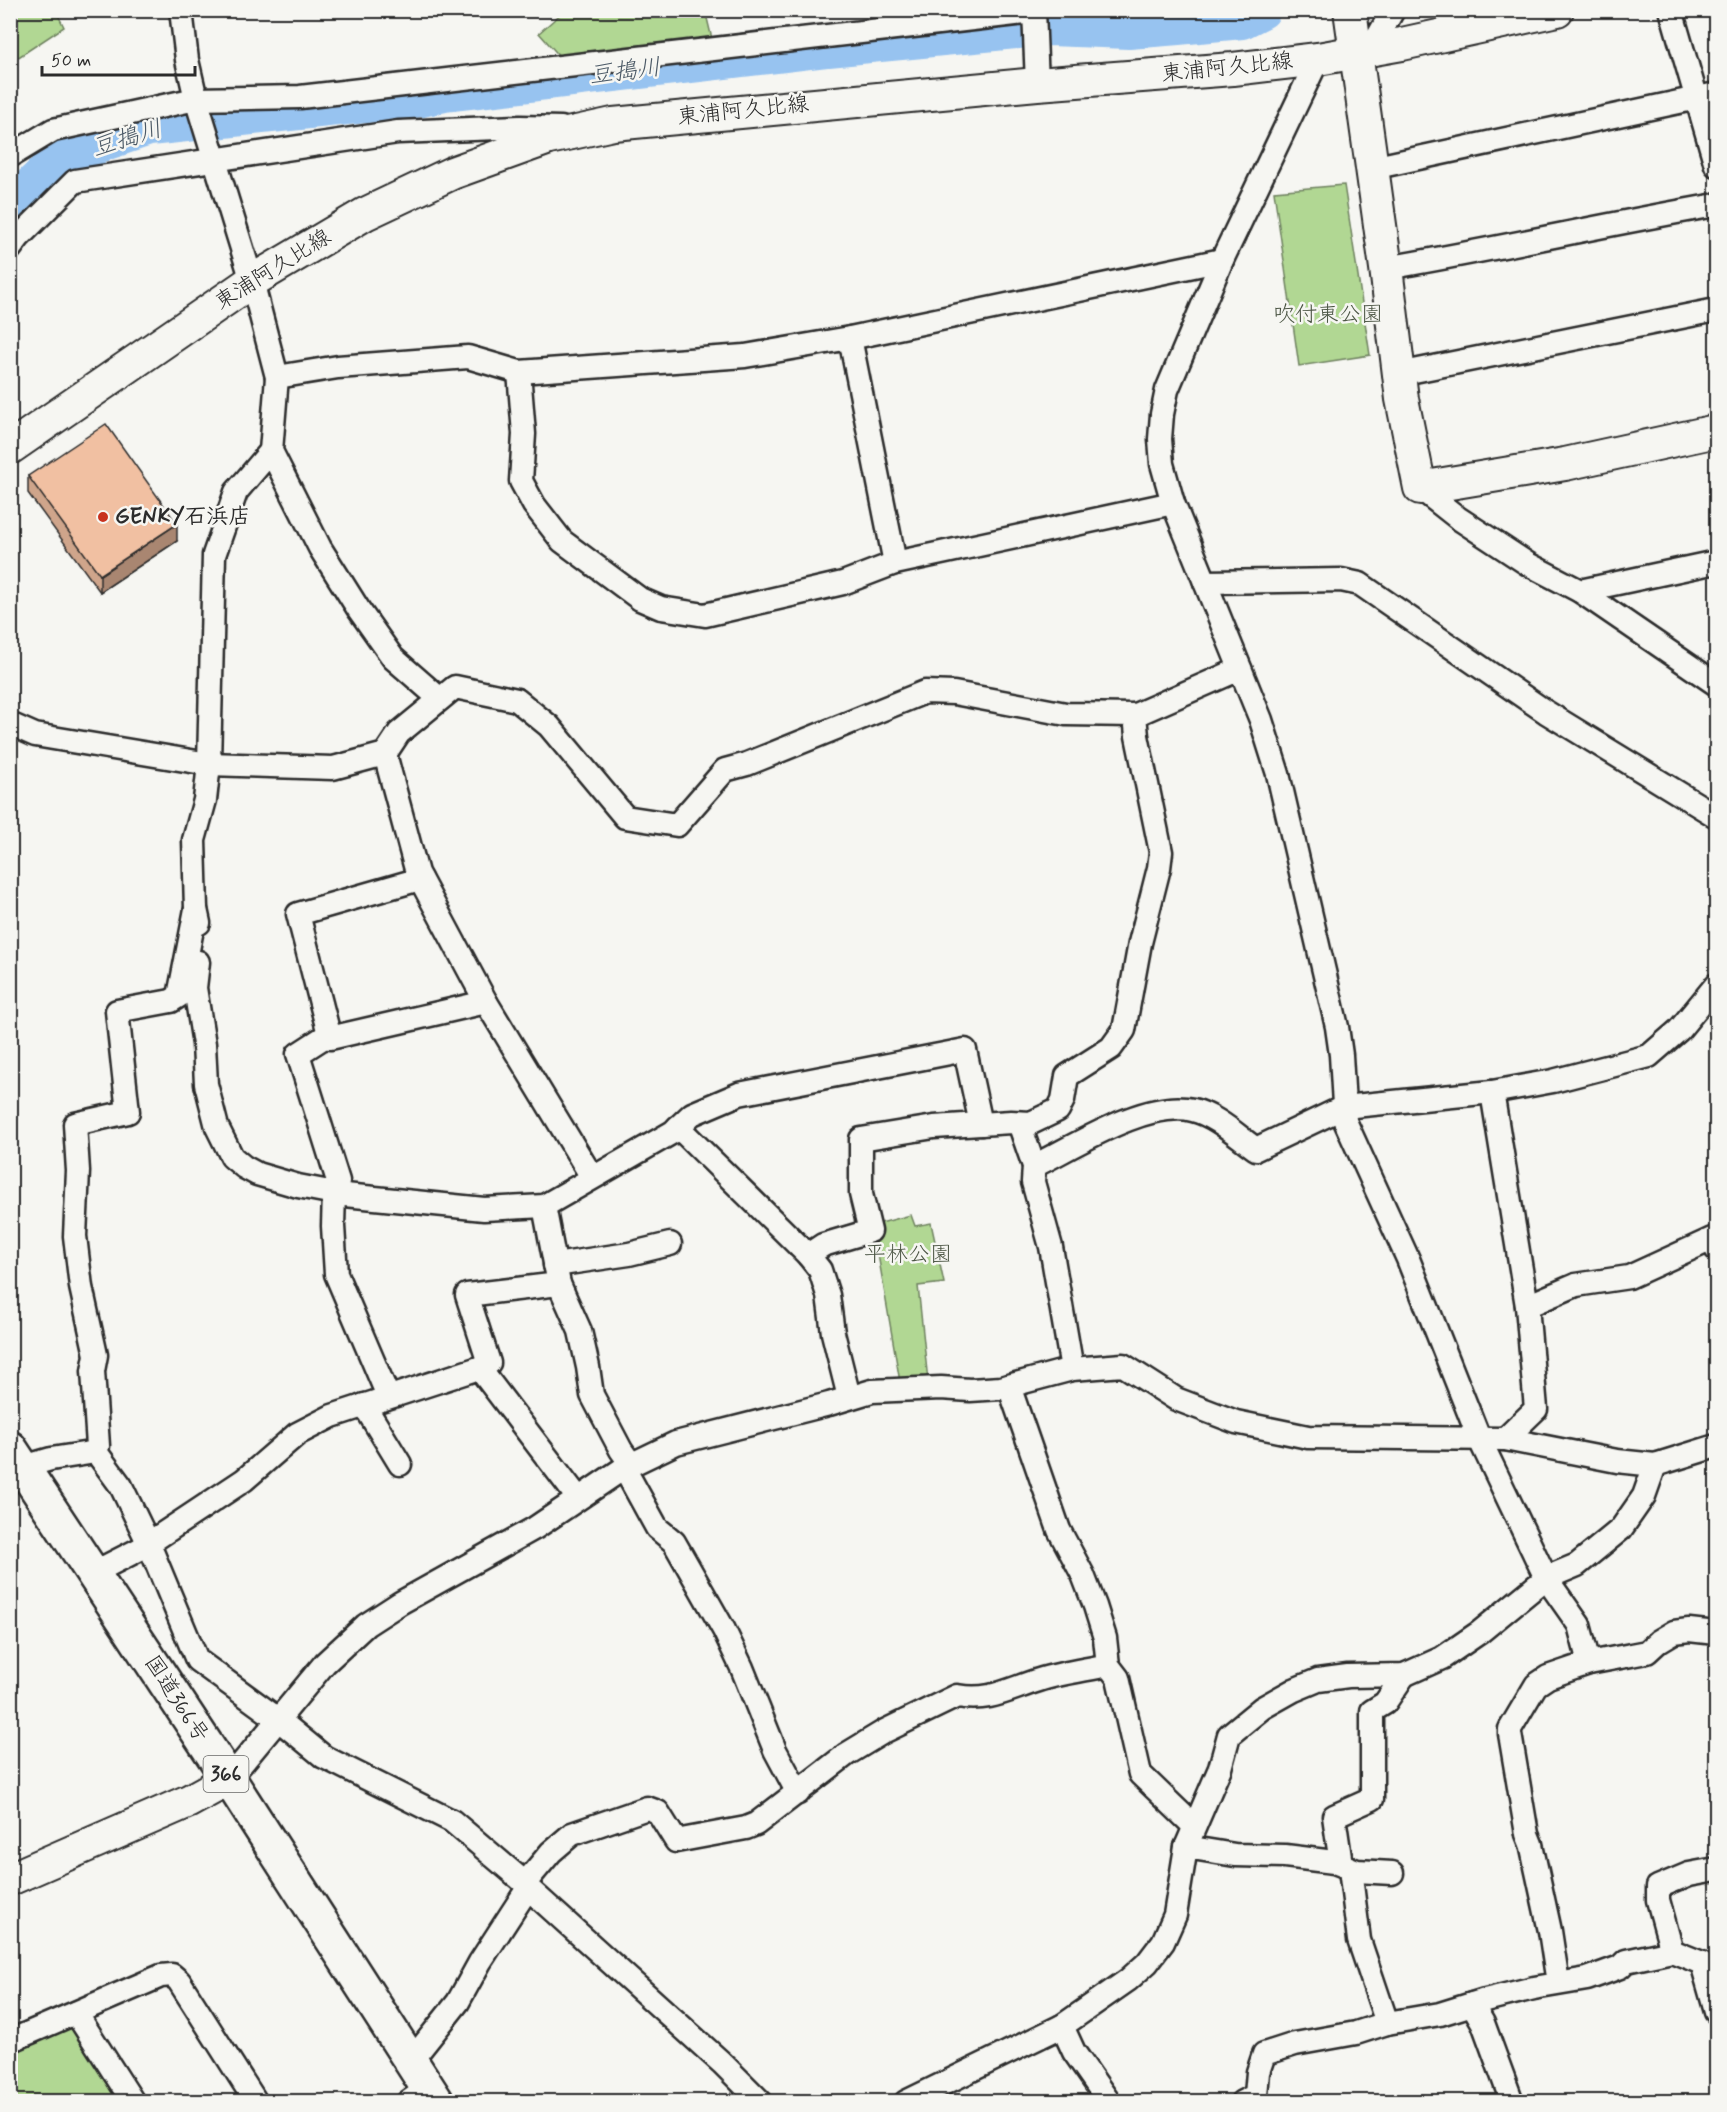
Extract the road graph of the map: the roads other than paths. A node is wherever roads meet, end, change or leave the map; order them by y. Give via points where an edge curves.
1 (182, 10) edge
2 (1350, 10) edge
3 (1394, 10) edge
4 (1557, 10) edge
5 (1671, 10) edge
6 (1034, 11) edge
7 (1360, 48) junction
8 (1318, 59) junction
9 (1036, 76) junction
10 (1707, 96) edge
11 (196, 99) junction
12 (588, 129) junction
13 (10, 156) edge
14 (214, 159) junction
15 (1716, 165) edge
16 (1372, 168) junction
17 (1716, 205) edge
18 (10, 249) edge
19 (1222, 260) junction
20 (1386, 268) junction
21 (252, 281) junction
22 (1716, 310) edge
23 (850, 338) junction
24 (519, 372) junction
25 (1399, 374) junction
26 (277, 377) junction
27 (1716, 431) edge
28 (10, 448) edge
29 (271, 451) junction
30 (1420, 488) junction
31 (1173, 503) junction
32 (1716, 562) edge
33 (895, 563) junction
34 (1205, 582) junction
35 (1580, 591) junction
36 (1240, 669) junction
37 (1713, 678) edge
38 (440, 699) junction
39 (1135, 715) junction
40 (10, 724) edge
41 (385, 754) junction
42 (209, 764) junction
43 (1716, 816) edge
44 (420, 879) junction
45 (196, 909) junction
46 (1716, 985) edge
47 (486, 1002) junction
48 (329, 1034) junction
49 (1492, 1092) junction
50 (1344, 1107) junction
51 (1019, 1123) junction
52 (981, 1124) junction
53 (678, 1127) junction
54 (1034, 1166) junction
55 (592, 1177) junction
56 (334, 1193) junction
57 (544, 1206) junction
58 (670, 1244) dead end
59 (1716, 1250) edge
60 (808, 1256) junction
61 (557, 1274) junction
62 (1527, 1306) junction
63 (479, 1368) junction
64 (1072, 1369) junction
65 (1009, 1386) junction
66 (388, 1396) junction
67 (849, 1397) junction
68 (364, 1405) junction
69 (1479, 1438) junction
70 (1505, 1439) junction
71 (1716, 1446) edge
72 (96, 1452) junction
73 (17, 1458) edge
74 (400, 1464) dead end
75 (1655, 1465) junction
76 (627, 1466) junction
77 (578, 1498) junction
78 (148, 1542) junction
79 (93, 1573) junction
80 (1546, 1578) junction
81 (1716, 1633) edge
82 (1589, 1663) junction
83 (1108, 1665) junction
84 (1404, 1675) junction
85 (279, 1720) junction
86 (229, 1779) junction
87 (798, 1793) junction
88 (1190, 1837) junction
89 (1346, 1866) junction
90 (1716, 1869) edge
91 (1392, 1873) dead end
92 (10, 1879) edge
93 (526, 1886) junction
94 (1672, 1951) junction
95 (1558, 1983) junction
96 (1472, 2004) junction
97 (1716, 2012) edge
98 (76, 2013) junction
99 (1387, 2023) junction
100 (1062, 2026) junction
101 (10, 2041) edge
102 (411, 2061) junction
103 (424, 2097) edge
104 (133, 2102) edge
105 (256, 2102) edge
106 (761, 2102) edge
107 (906, 2102) edge
108 (1109, 2102) edge
109 (1242, 2102) edge
110 (1512, 2102) edge

1 - 11 street
2 - 7 main road
3 - 7 street
4 - 7 main road, 東浦阿久比線
5 - 10 street
6 - 9 street
6 - 11 street via 300,97
7 - 8 main road, 東浦阿久比線
7 - 16 main road
8 - 9 main road, 東浦阿久比線 via 1233,69
8 - 19 street
9 - 12 main road, 東浦阿久比線
10 - 15 street
10 - 16 street
11 - 13 street via 53,130
11 - 14 street
12 - 14 street via 520,127 398,132
12 - 21 main road, 東浦阿久比線 via 549,138 452,173 365,214
14 - 18 street via 75,181
14 - 21 street
16 - 20 main road
17 - 20 street
19 - 23 street
19 - 31 street via 1167,390 1162,414 1162,464
20 - 25 main road
21 - 26 street
21 - 28 main road, 東浦阿久比線
22 - 25 street
23 - 24 street via 745,356
23 - 33 street
24 - 26 street via 468,357 338,367
24 - 33 street via 524,434 520,481 562,541 640,599 661,608 705,615 843,583
25 - 30 main road
26 - 29 street
27 - 30 main road via 1564,464
29 - 38 street via 320,548 358,610 393,658
29 - 42 street via 236,492 214,555
30 - 35 street via 1528,564
31 - 33 street
31 - 34 street
32 - 35 street
34 - 36 street
34 - 43 street via 1341,580 1360,584 1546,712
35 - 37 street
36 - 39 street
36 - 50 street via 1278,774 1338,1027
38 - 39 street via 455,687 517,700 549,726 625,817 677,825 725,770 925,692 954,693 1066,714
38 - 41 street via 399,733
39 - 51 street via 1161,852 1124,1030 1111,1048 1067,1076 1058,1110 1031,1123
40 - 42 street via 35,735
41 - 42 street via 333,768
41 - 44 street
42 - 45 street via 205,800 194,840
44 - 47 street
44 - 48 street via 298,914
45 - 56 street via 200,945 195,988 206,1084 223,1142 232,1157 258,1174
45 - 72 street via 179,996 117,1011 128,1112 75,1124 75,1236 96,1355
46 - 49 street via 1679,1030 1649,1056
47 - 48 street via 330,1038
47 - 55 street
48 - 56 street via 298,1054 338,1181
49 - 50 street
49 - 62 street
50 - 54 street via 1256,1149 1216,1120 1192,1110 1148,1113 1121,1122
50 - 69 street via 1345,1121 1408,1258
51 - 52 street
51 - 54 street
52 - 53 street via 965,1050 739,1094 693,1114
52 - 60 street via 861,1139 861,1194 870,1231 823,1245
53 - 55 street
53 - 60 street
54 - 64 street via 1033,1182 1051,1247
55 - 57 street
56 - 57 street via 484,1209
56 - 66 street via 336,1274
57 - 61 street
58 - 61 street
59 - 62 street via 1712,1239 1629,1277 1576,1285
60 - 67 street via 820,1270 828,1295
61 - 63 street via 467,1295 489,1363
61 - 76 street via 580,1331 592,1395
62 - 70 street via 1536,1409
63 - 66 street
63 - 77 street
64 - 65 street
64 - 69 street via 1123,1365 1186,1403 1236,1422 1308,1437
65 - 67 street via 901,1389
65 - 83 street via 1059,1530 1095,1606
66 - 68 street
67 - 76 street via 676,1443
68 - 74 street
68 - 78 street via 297,1434 244,1479
69 - 70 street
69 - 80 street
70 - 75 street
71 - 75 street
72 - 73 street via 51,1459
72 - 78 street via 121,1486
73 - 79 highway, 国道366号 / 366
75 - 80 street via 1644,1496 1621,1529 1577,1565
76 - 77 street
76 - 87 street via 657,1528 674,1542 724,1630 775,1750
77 - 85 street via 535,1528 366,1625 325,1663
78 - 79 street
78 - 85 street via 197,1660
79 - 86 highway, 国道366号 / 366
80 - 82 street via 1579,1624
80 - 84 street via 1442,1658
81 - 82 street via 1674,1632 1647,1652
82 - 95 street via 1536,1685 1510,1729
83 - 87 street via 1039,1680 990,1697 957,1696 847,1754
83 - 88 street via 1118,1678 1140,1774
84 - 88 street via 1318,1680 1262,1708 1229,1735 1220,1768
84 - 89 street via 1385,1703 1372,1711 1372,1799 1334,1816
85 - 86 street
85 - 93 street via 324,1757 452,1821
86 - 92 main road via 189,1801
86 - 102 highway, 国道366号 / 366
87 - 93 street via 756,1824 676,1840 658,1812 647,1808 572,1834 551,1852
88 - 89 street via 1234,1855 1285,1856
88 - 100 street via 1174,1915 1163,1942 1128,1980
89 - 91 street via 1357,1871
89 - 99 street via 1359,1940
90 - 94 street via 1689,1874 1658,1887
93 - 102 street via 458,2002
93 - 106 street
94 - 95 street via 1626,1961 1587,1979
94 - 97 street via 1702,1963
95 - 96 street
96 - 99 street
96 - 110 street
98 - 101 street
98 - 104 street
98 - 105 street via 161,1976 172,1975
99 - 109 street via 1264,2054 1256,2095
100 - 107 street
100 - 108 street via 1074,2052
102 - 103 highway, 国道366号 / 366

